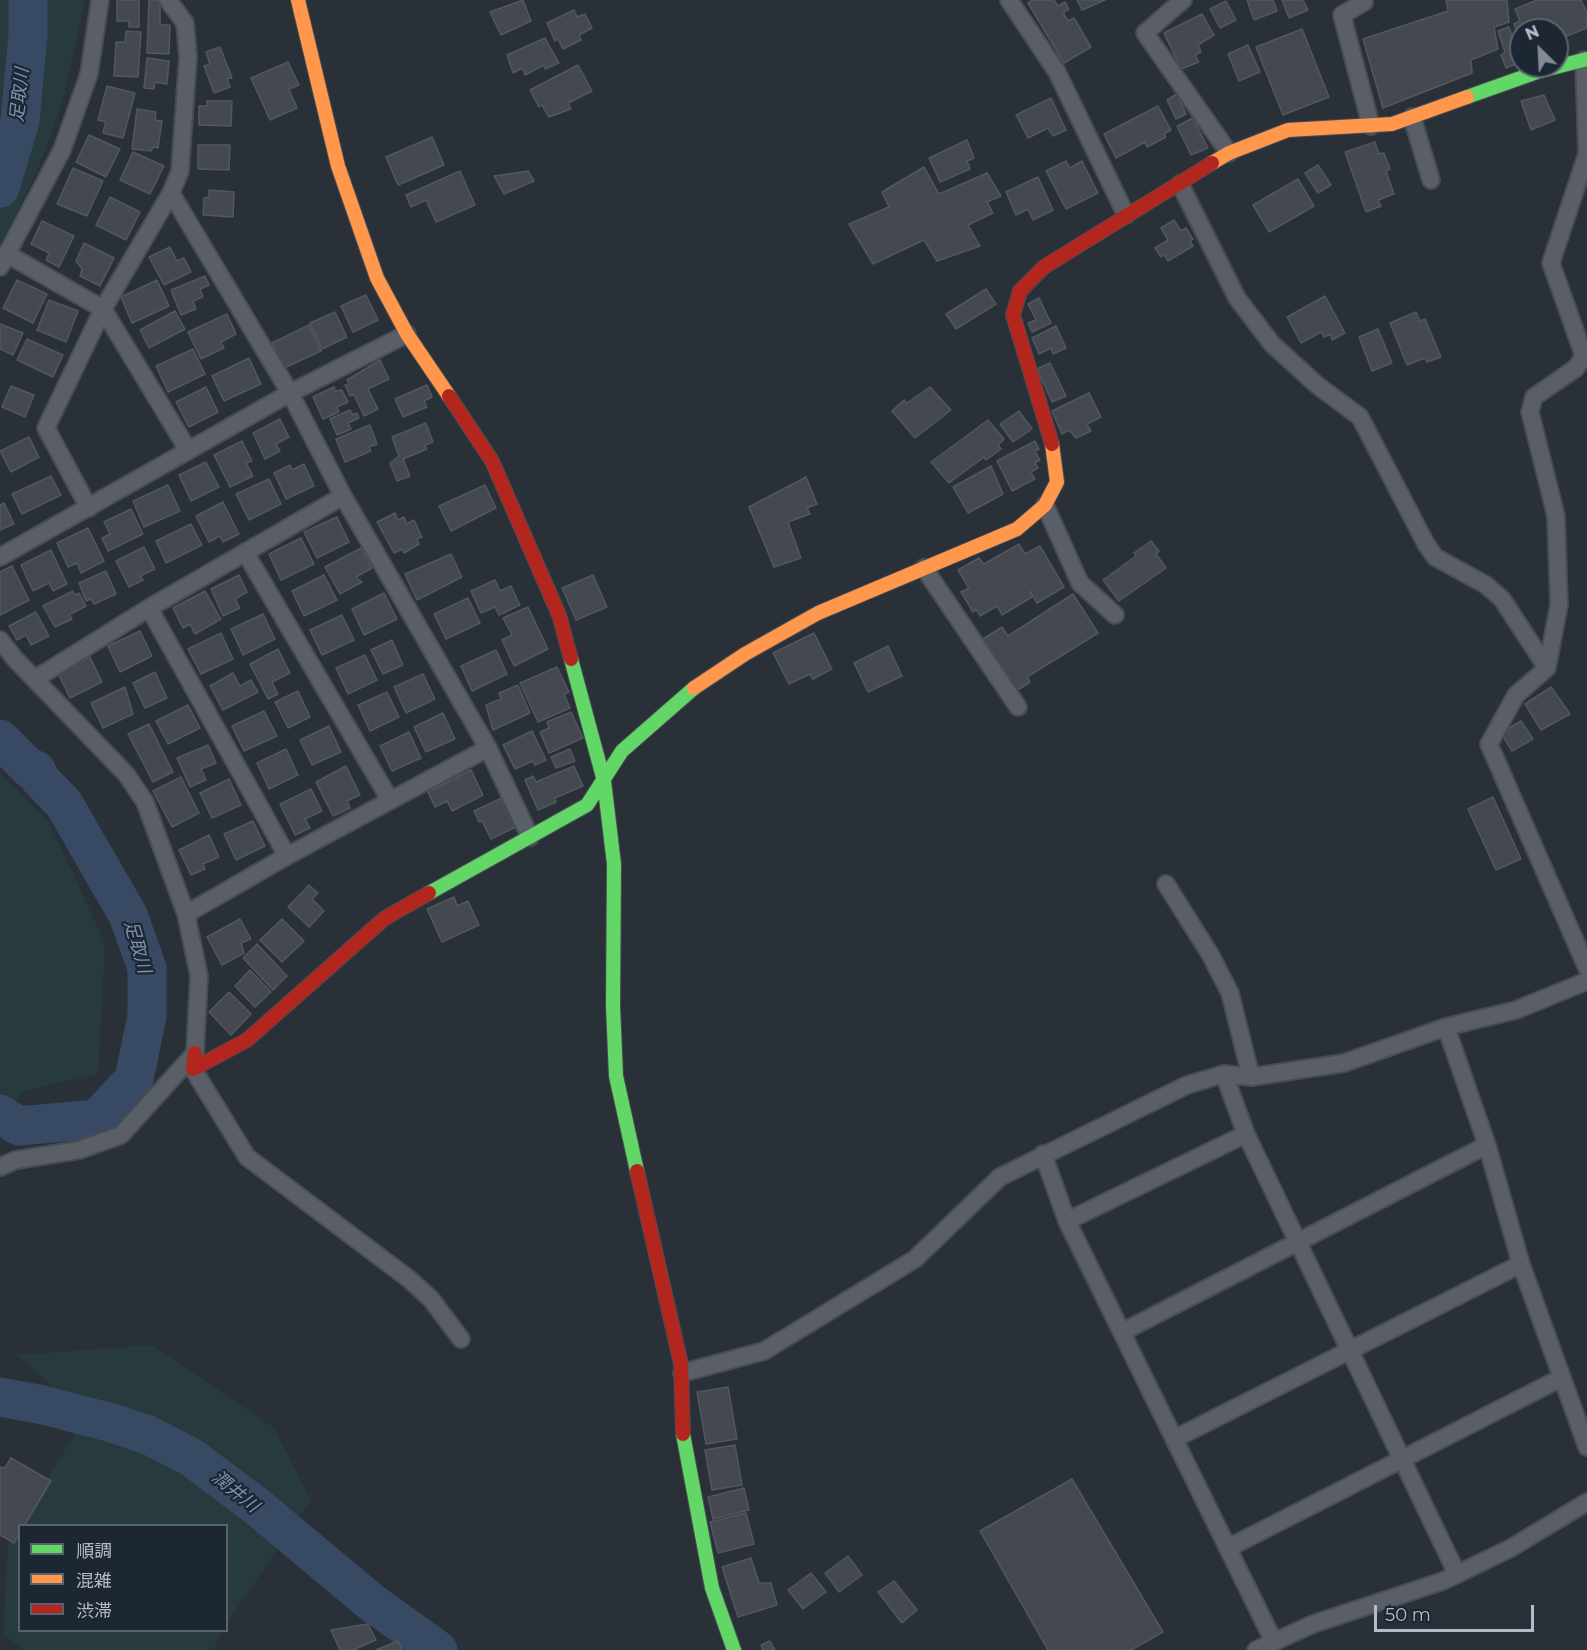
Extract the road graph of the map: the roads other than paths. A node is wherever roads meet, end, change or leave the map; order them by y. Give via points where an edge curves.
1 (100, 0) edge
2 (168, 0) edge
3 (298, 0) edge
4 (1009, 0) edge
5 (1183, 0) edge
6 (1364, 0) edge
7 (1586, 59) edge
8 (1412, 117) junction
9 (1371, 126) junction
10 (1587, 152) edge
11 (1229, 153) junction
12 (1431, 180) dead end
13 (1180, 184) junction
14 (171, 192) junction
15 (1126, 214) junction
16 (3, 261) edge
17 (104, 309) junction
18 (407, 334) junction
19 (290, 393) junction
20 (188, 450) junction
21 (343, 496) junction
22 (1045, 506) junction
23 (89, 508) junction
24 (245, 552) junction
25 (0, 557) edge
26 (924, 568) junction
27 (149, 608) junction
28 (1115, 615) dead end
29 (0, 640) edge
30 (1546, 668) junction
31 (34, 679) junction
32 (1018, 707) dead end
33 (488, 748) junction
34 (604, 781) junction
35 (390, 800) junction
36 (530, 837) junction
37 (286, 856) junction
38 (1166, 884) dead end
39 (186, 914) junction
40 (1587, 968) edge
41 (1587, 981) edge
42 (1446, 1027) junction
43 (194, 1061) junction
44 (1224, 1074) junction
45 (1251, 1077) junction
46 (1246, 1134) junction
47 (1487, 1145) junction
48 (1043, 1154) junction
49 (0, 1167) edge
50 (1067, 1221) junction
51 (1299, 1244) junction
52 (1521, 1264) junction
53 (1122, 1332) junction
54 (461, 1339) dead end
55 (1349, 1350) junction
56 (682, 1373) junction
57 (1561, 1378) junction
58 (1174, 1439) junction
59 (1587, 1447) edge
60 (1402, 1459) junction
61 (1587, 1502) edge
62 (1228, 1548) junction
63 (1457, 1574) junction
64 (1274, 1642) junction
65 (734, 1650) edge
66 (1256, 1650) edge

1 - 16 street via 89,74 62,150
2 - 14 street via 185,23 188,57 180,171
3 - 18 street via 338,166 377,278
4 - 15 street via 1057,72
5 - 11 street via 1145,33
6 - 9 street via 1342,15
7 - 8 street via 1540,71
7 - 10 street
8 - 9 street
8 - 12 street
9 - 11 street via 1288,130
10 - 30 street via 1551,263 1584,356 1576,368 1534,397 1530,412 1556,516 1559,605
11 - 13 street
13 - 15 street
13 - 30 street via 1237,298 1265,335 1317,384 1360,417 1435,557 1486,585 1502,599
14 - 17 street
14 - 19 street
15 - 22 street via 1044,267 1020,291 1013,315 1030,381 1054,449 1057,482
16 - 17 street
17 - 20 street
17 - 23 street via 46,428
18 - 19 street
18 - 34 street via 492,461 559,615
19 - 20 street
19 - 21 street
20 - 23 street
21 - 24 street
21 - 33 street
22 - 26 street via 1017,530
22 - 28 street via 1080,583
23 - 25 street
24 - 27 street
24 - 35 street
26 - 32 street
26 - 34 street via 818,613 745,654 697,686 622,751
27 - 31 street
27 - 37 street
29 - 31 street
30 - 40 street via 1516,695 1489,744
31 - 39 street via 126,774 145,802
33 - 35 street
33 - 36 street
34 - 36 street via 587,805
34 - 56 street via 614,864 616,1076
35 - 37 street
36 - 43 street via 385,918 248,1040
37 - 39 street
38 - 45 street via 1230,993
39 - 43 street via 199,976
41 - 42 street via 1516,1010
42 - 45 street via 1344,1063
42 - 47 street
43 - 49 street via 121,1135 79,1150 16,1160
43 - 54 street via 247,1157 409,1279 431,1299
44 - 45 street
44 - 46 street
44 - 48 street via 1187,1085
46 - 50 street
46 - 51 street
47 - 51 street
47 - 52 street
48 - 50 street
48 - 56 street via 1000,1177 915,1259 838,1309 764,1351
50 - 53 street
51 - 53 street
51 - 55 street
52 - 55 street
52 - 57 street
53 - 58 street
55 - 58 street
55 - 60 street
56 - 65 street via 683,1435 712,1588
57 - 59 street
57 - 60 street
58 - 62 street
60 - 62 street
60 - 63 street
61 - 63 street via 1511,1548
62 - 64 street
63 - 64 street via 1313,1624
64 - 66 street

